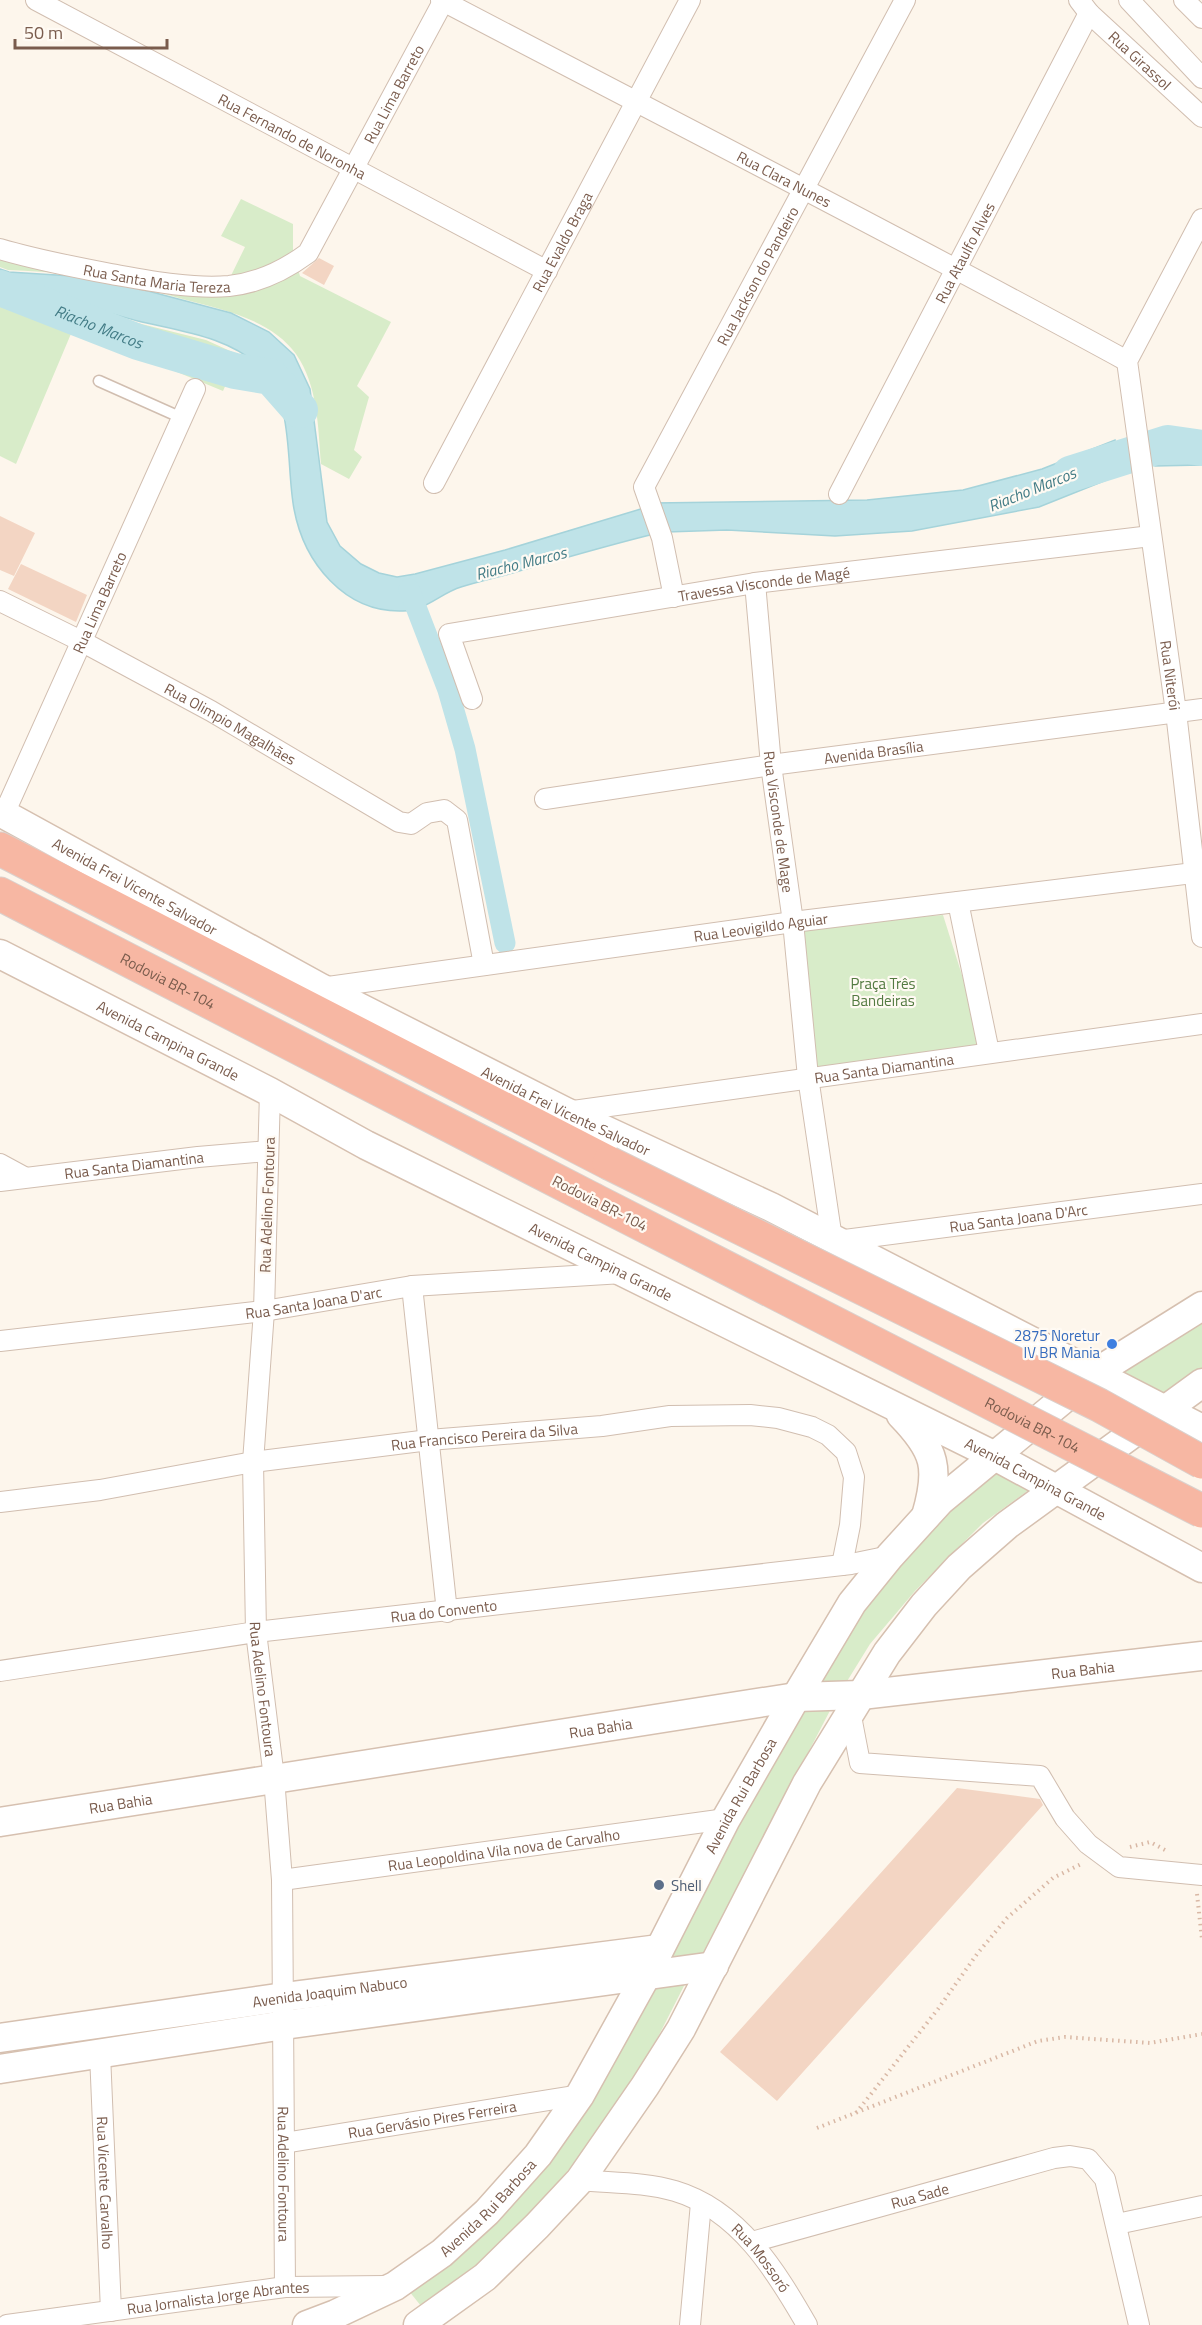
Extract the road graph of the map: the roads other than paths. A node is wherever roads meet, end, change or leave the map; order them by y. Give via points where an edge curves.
1 (36, 0) edge
2 (443, 0) edge
3 (690, 0) edge
4 (905, 0) edge
5 (1129, 0) edge
6 (1184, 0) edge
7 (1084, 6) edge
8 (1202, 18) edge
9 (1202, 78) edge
10 (637, 103) junction
11 (1202, 117) edge
12 (355, 168) junction
13 (803, 190) junction
14 (1202, 219) edge
15 (0, 249) edge
16 (308, 253) joint
17 (955, 267) junction
18 (547, 271) junction
19 (1126, 361) junction
20 (99, 381) dead end
21 (195, 389) dead end
22 (182, 418) junction
23 (434, 483) dead end
24 (840, 494) dead end
25 (1151, 536) junction
26 (754, 583) junction
27 (674, 597) junction
28 (0, 601) edge
29 (81, 641) junction
30 (472, 699) dead end
31 (1202, 709) edge
32 (1176, 712) junction
33 (771, 765) junction
34 (545, 799) dead end
35 (2, 813) edge
36 (0, 849) edge
37 (1198, 872) edge
38 (0, 894) edge
39 (958, 902) junction
40 (793, 922) junction
41 (1202, 938) edge
42 (0, 954) edge
43 (484, 965) junction
44 (321, 988) junction
45 (1202, 1023) edge
46 (989, 1052) junction
47 (808, 1077) junction
48 (270, 1092) junction
49 (566, 1112) junction
50 (268, 1151) junction
51 (0, 1164) edge
52 (24, 1177) junction
53 (0, 1180) edge
54 (1202, 1194) edge
55 (835, 1240) junction
56 (628, 1273) junction
57 (412, 1286) junction
58 (1202, 1306) edge
59 (264, 1311) junction
60 (0, 1341) edge
61 (1095, 1373) junction
62 (1202, 1383) edge
63 (889, 1403) junction
64 (1152, 1403) junction
65 (1202, 1430) edge
66 (429, 1440) junction
67 (993, 1455) junction
68 (253, 1462) junction
69 (1202, 1462) edge
70 (1057, 1490) junction
71 (0, 1502) edge
72 (1202, 1511) edge
73 (926, 1516) junction
74 (890, 1556) junction
75 (842, 1565) junction
76 (1202, 1568) edge
77 (447, 1612) junction
78 (256, 1632) junction
79 (1202, 1656) edge
80 (0, 1671) edge
81 (796, 1697) junction
82 (856, 1703) junction
83 (274, 1778) junction
84 (726, 1819) junction
85 (0, 1822) edge
86 (1199, 1874) edge
87 (282, 1880) junction
88 (659, 1949) junction
89 (714, 1966) junction
90 (646, 1976) junction
91 (284, 1997) junction
92 (284, 2025) junction
93 (0, 2038) edge
94 (100, 2054) junction
95 (0, 2069) edge
96 (580, 2096) junction
97 (284, 2143) junction
98 (580, 2180) junction
99 (701, 2203) junction
100 (1202, 2206) edge
101 (1117, 2224) junction
102 (752, 2242) junction
103 (395, 2286) junction
104 (285, 2287) junction
105 (111, 2311) junction
106 (424, 2324) edge
107 (7, 2325) edge
108 (307, 2325) edge
109 (690, 2325) edge
110 (807, 2325) edge
111 (1139, 2325) edge

1 - 12 street, Rua Fernando de Noronha
2 - 10 street, Rua Clara Nunes
2 - 12 street, Rua Lima Barreto
3 - 10 street, Rua Evaldo Braga
4 - 13 street, Rua Jackson do Pandeiro
5 - 9 street
6 - 8 street
7 - 11 street, Rua Girassol
7 - 17 street, Rua Ataulfo Alves
10 - 13 street, Rua Clara Nunes
10 - 18 street, Rua Evaldo Braga
12 - 16 street, Rua Lima Barreto
12 - 18 street, Rua Fernando de Noronha
13 - 17 street, Rua Clara Nunes
13 - 27 street, Rua Jackson do Pandeiro via 644,487 662,538
14 - 19 street
15 - 16 street, Rua Santa Maria Tereza via 42,261 156,282 230,286 264,278
17 - 19 street, Rua Clara Nunes
17 - 24 street, Rua Ataulfo Alves
18 - 23 street, Rua Evaldo Braga
19 - 25 street, Rua Niterói
20 - 22 lane
21 - 22 street, Rua Lima Barreto
22 - 29 street, Rua Lima Barreto
25 - 26 street, Travessa Visconde de Magé
25 - 32 street, Rua Niterói
26 - 27 street, Travessa Visconde de Magé
26 - 33 street, Rua Visconde de Mage
27 - 30 street, Travessa Visconde de Magé via 449,634
28 - 29 street, Rua Olimpio Magalhães
29 - 35 street, Rua Lima Barreto
29 - 43 street, Rua Olimpio Magalhães via 248,733 391,819 411,824 427,813 444,810 458,820
31 - 32 street, Avenida Brasília
32 - 33 street, Avenida Brasília
32 - 37 street, Rua Niterói
33 - 34 street, Avenida Brasília
33 - 40 street, Rua Visconde de Mage
35 - 44 main road, Avenida Frei Vicente Salvador
36 - 69 highway, bridge via 609,1163 1099,1406
37 - 39 street, Rua Leovigildo Aguiar
37 - 41 street, Rua Niterói
38 - 72 highway, Rodovia BR-104, bridge
39 - 40 street, Rua Leovigildo Aguiar
39 - 46 street
40 - 43 street, Rua Leovigildo Aguiar
40 - 47 street, Rua Visconde de Mage
42 - 48 main road, Avenida Campina Grande
43 - 44 street, Rua Leovigildo Aguiar
44 - 49 main road, Avenida Frei Vicente Salvador
45 - 46 street, Rua Santa Diamantina
46 - 47 street, Rua Santa Diamantina
47 - 49 street, Rua Santa Diamantina
47 - 55 street, Rua Visconde de Mage
48 - 50 street, Rua Adelino Fontoura
48 - 56 main road, Avenida Campina Grande via 366,1145
49 - 55 main road, Avenida Frei Vicente Salvador
50 - 52 street, Rua Santa Diamantina
50 - 59 street, Rua Adelino Fontoura
51 - 52 street
52 - 53 street, Rua Santa Diamantina
54 - 55 street, Rua Santa Joana D'Arc
55 - 61 main road, Avenida Frei Vicente Salvador
56 - 57 street, Rua Santa Joana D'arc
56 - 63 main road, Avenida Campina Grande
57 - 59 street, Rua Santa Joana D'arc
57 - 66 street
58 - 61 main road, Avenida Rui Barbosa
59 - 60 street, Rua Santa Joana D'arc
59 - 68 street, Rua Adelino Fontoura
61 - 64 main road, Avenida Frei Vicente Salvador
61 - 67 main road, Avenida Rui Barbosa
62 - 64 main road
63 - 67 main road, Avenida Campina Grande
63 - 73 main road via 919,1434 929,1451 935,1471
64 - 65 main road, Avenida Frei Vicente Salvador
64 - 70 main road
66 - 68 street, Rua Francisco Pereira da Silva
66 - 75 street, Rua Francisco Pereira da Silva via 602,1426 670,1416 750,1415 812,1427 828,1435 846,1452 855,1478
66 - 77 street
67 - 70 main road, Avenida Campina Grande
67 - 73 main road, Avenida Rui Barbosa
68 - 71 street, Rua Francisco Pereira da Silva via 100,1490
68 - 78 street, Rua Adelino Fontoura
70 - 76 main road, Avenida Campina Grande
70 - 82 main road via 1007,1525 959,1567 887,1653
73 - 74 main road, Avenida Rui Barbosa
74 - 75 street, Rua do Convento
74 - 81 main road, Avenida Rui Barbosa via 852,1603
75 - 77 street, Rua do Convento
77 - 78 street, Rua do Convento
78 - 80 street, Rua do Convento
78 - 83 street, Rua Adelino Fontoura
79 - 82 main road, Rua Bahia
81 - 82 main road, Rua Bahia
81 - 83 main road, Rua Bahia
81 - 84 main road, Avenida Rui Barbosa
82 - 86 street via 860,1763 1040,1776 1065,1818 1088,1844 1119,1867
82 - 89 main road via 807,1783
83 - 85 main road, Rua Bahia
83 - 87 street, Rua Adelino Fontoura
84 - 87 street, Rua Leopoldina Vila nova de Carvalho
84 - 88 main road, Avenida Rui Barbosa
87 - 91 street, Rua Adelino Fontoura
88 - 90 main road, Avenida Rui Barbosa
88 - 91 main road, Avenida Joaquim Nabuco
89 - 90 main road, Avenida Joaquim Nabuco
89 - 98 main road via 681,2029
90 - 92 main road, Avenida Joaquim Nabuco
90 - 96 main road, Avenida Rui Barbosa
91 - 92 street, Rua Adelino Fontoura
91 - 93 main road, Avenida Joaquim Nabuco
92 - 94 main road, Avenida Joaquim Nabuco
92 - 97 street, Rua Adelino Fontoura
94 - 95 main road, Avenida Joaquim Nabuco
94 - 105 street, Rua Vicente Carvalho
96 - 97 street, Rua Gervásio Pires Ferreira
96 - 103 main road, Avenida Rui Barbosa via 538,2155 487,2212 442,2253
97 - 104 street, Rua Adelino Fontoura
98 - 99 street, Rua Mossoró via 653,2186 674,2190
98 - 106 main road via 485,2277
99 - 102 street, Rua Mossoró
99 - 109 street
100 - 101 street
101 - 102 street, Rua Sade via 1106,2179 1088,2159 1070,2156
101 - 111 street
102 - 110 street, Rua Mossoró
103 - 104 street, Rua Jornalista Jorge Abrantes
103 - 106 main road
103 - 108 main road, Avenida Rui Barbosa
104 - 105 street, Rua Jornalista Jorge Abrantes
105 - 107 street, Rua Jornalista Jorge Abrantes

